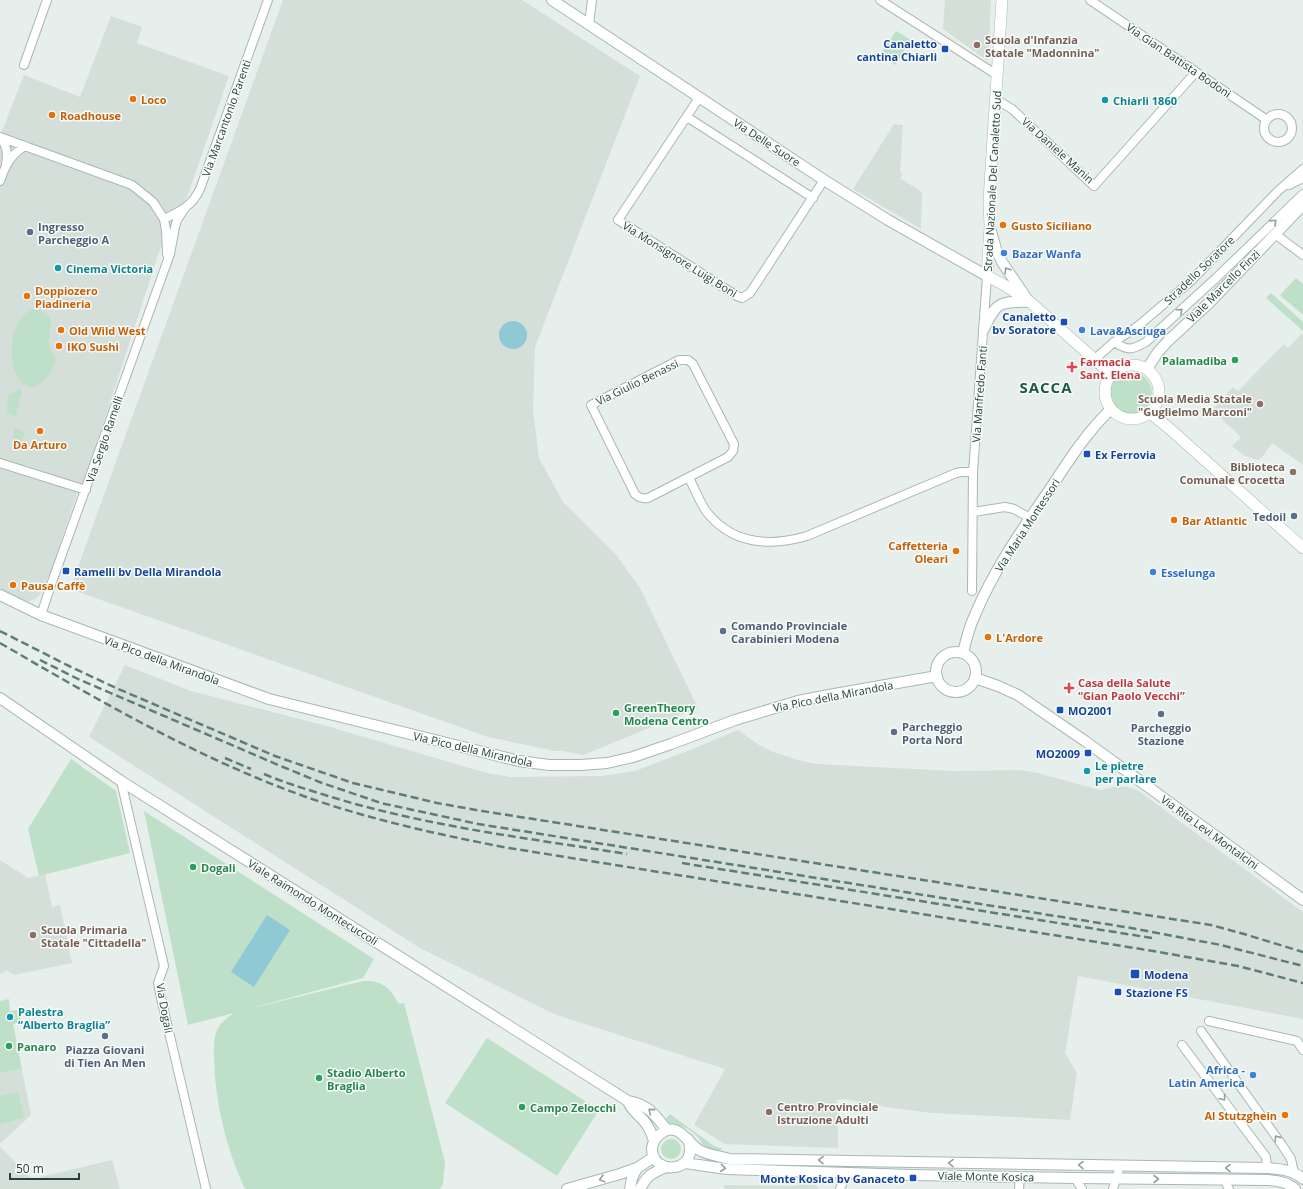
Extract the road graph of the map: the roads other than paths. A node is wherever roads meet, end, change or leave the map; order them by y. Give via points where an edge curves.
1 (47, 0) edge
2 (268, 0) edge
3 (552, 0) edge
4 (592, 0) edge
5 (880, 0) edge
6 (1002, 0) edge
7 (1090, 0) edge
8 (589, 24) junction
9 (24, 65) dead end
10 (1196, 72) junction
11 (997, 75) junction
12 (699, 98) junction
13 (996, 100) junction
14 (687, 117) junction
15 (1267, 120) dead end
16 (0, 137) edge
17 (25, 146) junction
18 (6, 165) junction
19 (1303, 169) edge
20 (1303, 178) edge
21 (824, 180) junction
22 (0, 181) edge
23 (1278, 191) junction
24 (1303, 194) edge
25 (813, 198) junction
26 (1303, 205) edge
27 (185, 208) junction
28 (164, 219) junction
29 (990, 227) junction
30 (1275, 234) junction
31 (1303, 255) edge
32 (167, 263) junction
33 (987, 276) junction
34 (1030, 302) junction
35 (984, 329) junction
36 (1114, 342) junction
37 (1095, 359) junction
38 (1147, 369) junction
39 (1111, 374) junction
40 (1111, 409) junction
41 (1149, 412) junction
42 (0, 462) edge
43 (973, 472) junction
44 (689, 478) junction
45 (86, 490) junction
46 (973, 512) junction
47 (1030, 518) junction
48 (1303, 548) edge
49 (972, 591) dead end
50 (0, 595) edge
51 (41, 615) junction
52 (963, 653) junction
53 (936, 676) junction
54 (975, 678) junction
55 (0, 698) edge
56 (121, 781) junction
57 (1303, 900) edge
58 (1209, 1022) dead end
59 (1201, 1031) dead end
60 (1182, 1045) dead end
61 (1303, 1050) edge
62 (628, 1101) junction
63 (667, 1130) junction
64 (688, 1139) junction
65 (654, 1141) junction
66 (654, 1157) junction
67 (685, 1162) junction
68 (1120, 1166) junction
69 (666, 1167) junction
70 (637, 1168) junction
71 (1267, 1168) junction
72 (847, 1173) junction
73 (1294, 1173) junction
74 (1020, 1176) junction
75 (1075, 1178) junction
76 (1117, 1178) junction
77 (1224, 1179) junction
78 (1303, 1179) edge
79 (1291, 1186) edge
80 (206, 1189) edge
81 (567, 1189) edge
82 (630, 1189) edge
83 (640, 1189) edge
84 (840, 1189) edge
85 (1019, 1189) edge
86 (1082, 1189) edge
87 (1113, 1189) edge
88 (1229, 1189) edge

1 - 9 street
2 - 27 street, Via Marcantonio Parenti via 200,189 196,198
3 - 8 street, Via Delle Suore
4 - 8 street
5 - 11 street
6 - 11 main road, Strada Nazionale Del Canaletto Sud
7 - 10 street, Via Gian Battista Bodoni
8 - 12 street, Via Delle Suore
10 - 13 street, Via Daniele Manin via 1094,186 1012,110
10 - 15 street, Via Gian Battista Bodoni
11 - 13 main road, Strada Nazionale Del Canaletto Sud
12 - 14 street, Via Monsignore Luigi Boni
12 - 21 street, Via Delle Suore
13 - 29 main road, Strada Nazionale Del Canaletto Sud via 989,200
14 - 25 street
14 - 25 street, Via Monsignore Luigi Boni via 618,220 635,231 742,298 750,293
16 - 17 street, Via Sergio Ramelli
16 - 18 street via 6,145
17 - 18 street
17 - 28 street, Via Sergio Ramelli via 132,185 153,202
18 - 22 street
19 - 23 street, Stradello Soratore
20 - 23 street, Stradello Soratore
21 - 25 street, Via Monsignore Luigi Boni
21 - 33 street, Via Delle Suore
23 - 36 street, Stradello Soratore via 1191,281 1138,326
36 -> 24 street, Stradello Soratore via 1126,349 1146,342
26 - 30 street, Viale Marcello Finzi
27 - 28 street, Via Marcantonio Parenti
27 - 32 street, Via Sergio Ramelli via 174,227 173,244
28 - 32 street, Via Sergio Ramelli
29 - 33 main road, Strada Nazionale Del Canaletto Sud
34 -> 29 street via 1002,262
30 - 31 street
30 - 38 street, Viale Marcello Finzi via 1210,302 1168,341
32 - 45 street, Via Sergio Ramelli
33 - 34 main road, Strada Nazionale Del Canaletto Sud
33 - 35 street, Via Manfredo Fanti
34 - 35 street via 1010,302 998,306
34 - 37 main road, Strada Nazionale Del Canaletto Sud
35 - 43 street, Via Manfredo Fanti
36 - 37 street, Stradello Soratore
37 - 39 main road, Strada Nazionale Del Canaletto Sud
38 - 39 main road via 1125,365
38 - 41 main road via 1154,376 1159,388 1157,401
39 - 40 main road via 1104,394
40 - 41 main road via 1120,416 1132,419
40 - 47 street, Via Maria Montessori via 1087,434
41 - 48 main road
42 - 45 street
43 - 44 street via 956,473 807,536 768,543 743,538 714,520
43 - 46 street, Via Manfredo Fanti
44 - 44 street, Via Giulio Benassi via 731,455 734,447 691,362 679,360 591,405 639,498 648,498
45 - 51 street, Via Sergio Ramelli
46 - 47 street via 1006,507
46 - 49 street, Via Manfredo Fanti
47 - 52 street, Via Maria Montessori via 982,598 969,629
50 - 51 street, Via Pico della Mirandola
51 - 53 street, Via Pico della Mirandola via 269,699 519,761 549,765 607,763 633,757 735,720 798,701
52 - 53 street via 952,652 943,657 937,666
52 - 54 street via 974,663
53 - 54 street via 942,686 958,691 968,687
54 - 57 street, Via Rita Levi Montalcini via 1018,695 1086,741
55 - 56 street, Viale Raimondo Montecuccoli
56 - 62 street, Viale Raimondo Montecuccoli
56 - 80 street, Via Dogali via 164,966 158,983 161,998
58 - 61 street via 1297,1042
73 -> 59 street via 1291,1159 1282,1145
60 -> 71 street via 1266,1157
63 -> 62 street, Viale Raimondo Montecuccoli via 644,1106
62 - 65 street, Viale Raimondo Montecuccoli via 630,1107 649,1127
63 - 64 street, Viale Monte Kosica via 679,1131
63 - 65 street via 659,1134
64 - 67 street via 690,1151
68 -> 64 street, Viale Monte Kosica via 729,1158 699,1149
65 - 66 street
66 - 69 street
66 - 70 street
67 - 69 street, Viale Monte Kosica via 673,1168
67 -> 72 street, Viale Monte Kosica via 727,1169
71 -> 68 street, Viale Monte Kosica
68 - 76 street
69 - 83 street, Viale Monte Kosica via 650,1174
70 -> 81 street
70 - 82 street
71 - 73 street, Viale Monte Kosica
72 - 74 street, Viale Monte Kosica
72 - 84 street
73 - 78 street
74 - 75 street, Viale Monte Kosica
74 - 85 street
75 - 76 street, Viale Monte Kosica
75 - 86 street
76 -> 77 street, Viale Monte Kosica
76 - 87 street
77 - 79 street, Viale Monte Kosica via 1279,1181
77 - 88 street

